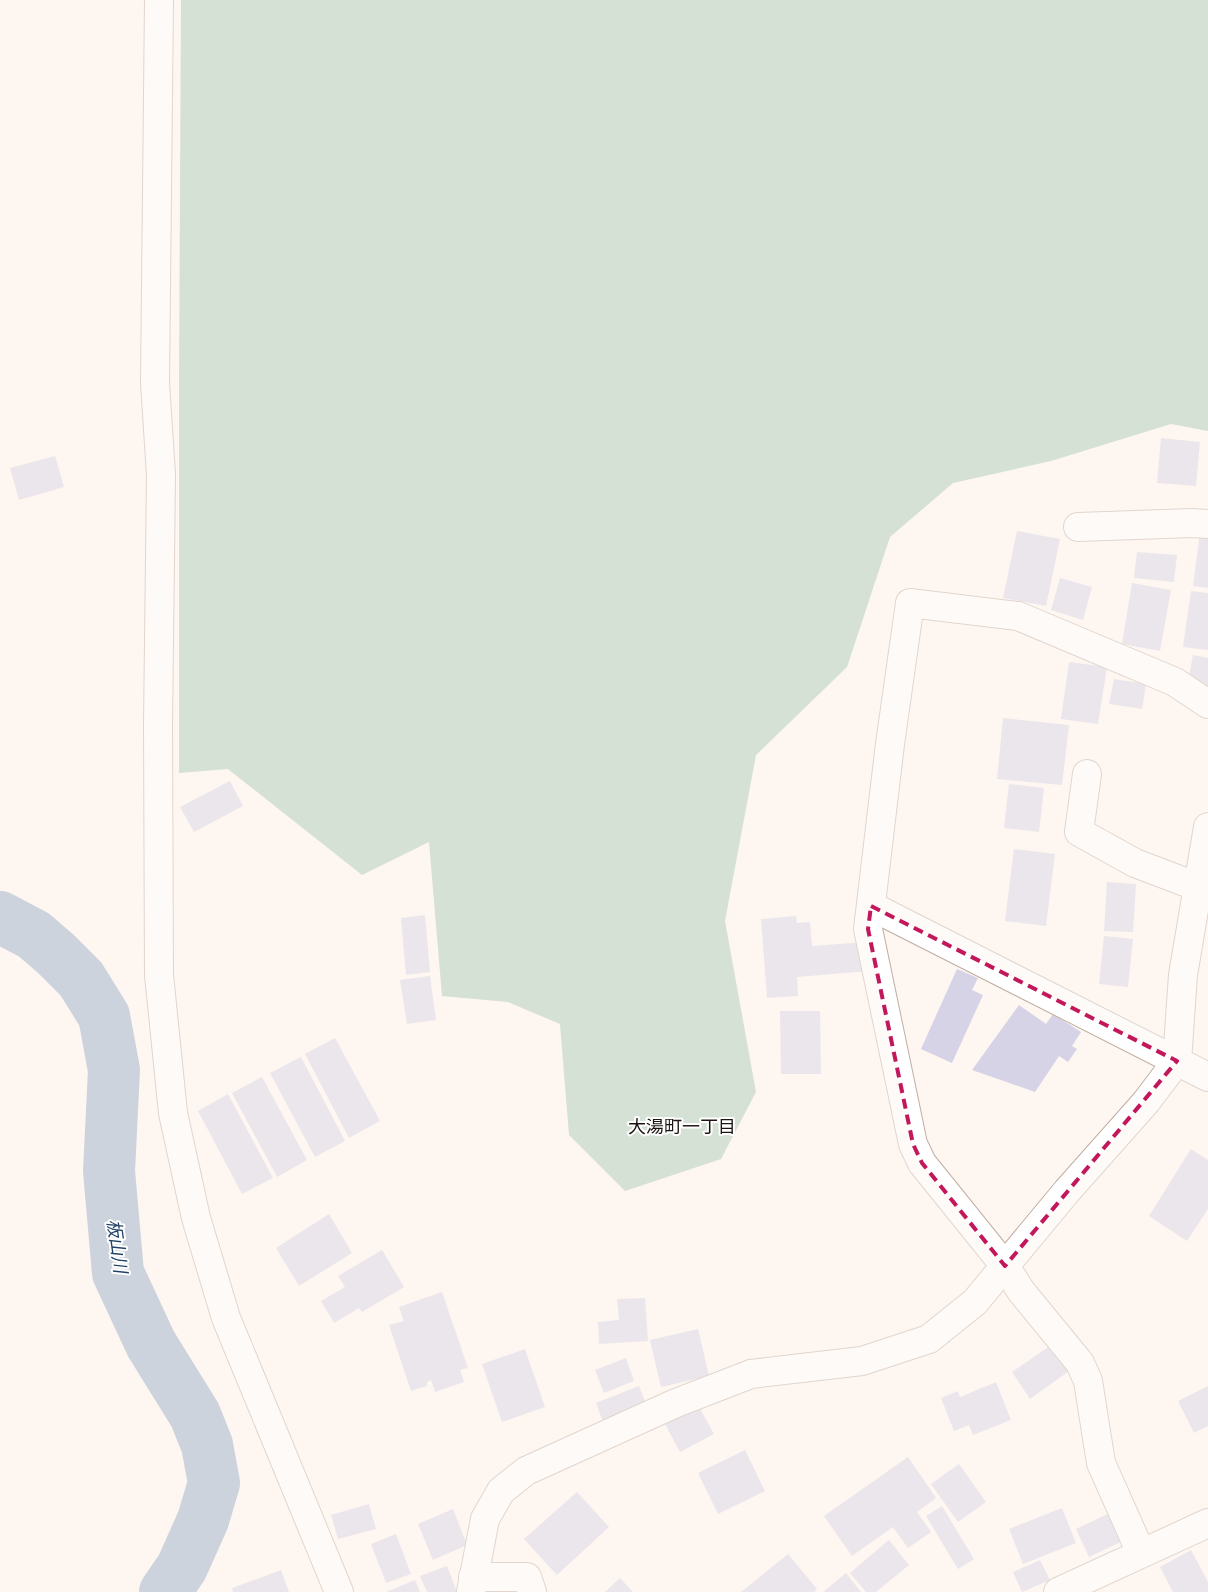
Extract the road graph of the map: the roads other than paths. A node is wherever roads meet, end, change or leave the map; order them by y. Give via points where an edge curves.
1 (159, 0) edge
2 (1208, 524) edge
3 (1078, 527) dead end
4 (1208, 704) edge
5 (1087, 774) dead end
6 (1208, 827) edge
7 (1198, 887) junction
8 (871, 906) junction
9 (1177, 1061) junction
10 (1208, 1076) edge
11 (1005, 1266) junction
12 (1208, 1523) edge
13 (1141, 1553) junction
14 (472, 1585) edge
15 (339, 1592) edge
16 (532, 1592) edge
17 (1058, 1592) edge

1 - 15 street via 155,383 161,475 159,975 173,1113 196,1218 226,1318
2 - 3 street
4 - 8 street via 1175,682 1018,616 910,603
5 - 7 street via 1079,832 1135,863
6 - 7 street
7 - 9 street via 1183,975
8 - 9 street
8 - 11 street via 868,930 913,1144 922,1163
9 - 10 street
9 - 11 street via 1146,1102
11 - 13 street via 1020,1291 1080,1363 1088,1381 1101,1463
11 - 14 street via 975,1302 929,1339 862,1361 751,1374 676,1403 526,1471 502,1491 485,1519
12 - 13 street
13 - 17 street
14 - 16 street via 527,1577

